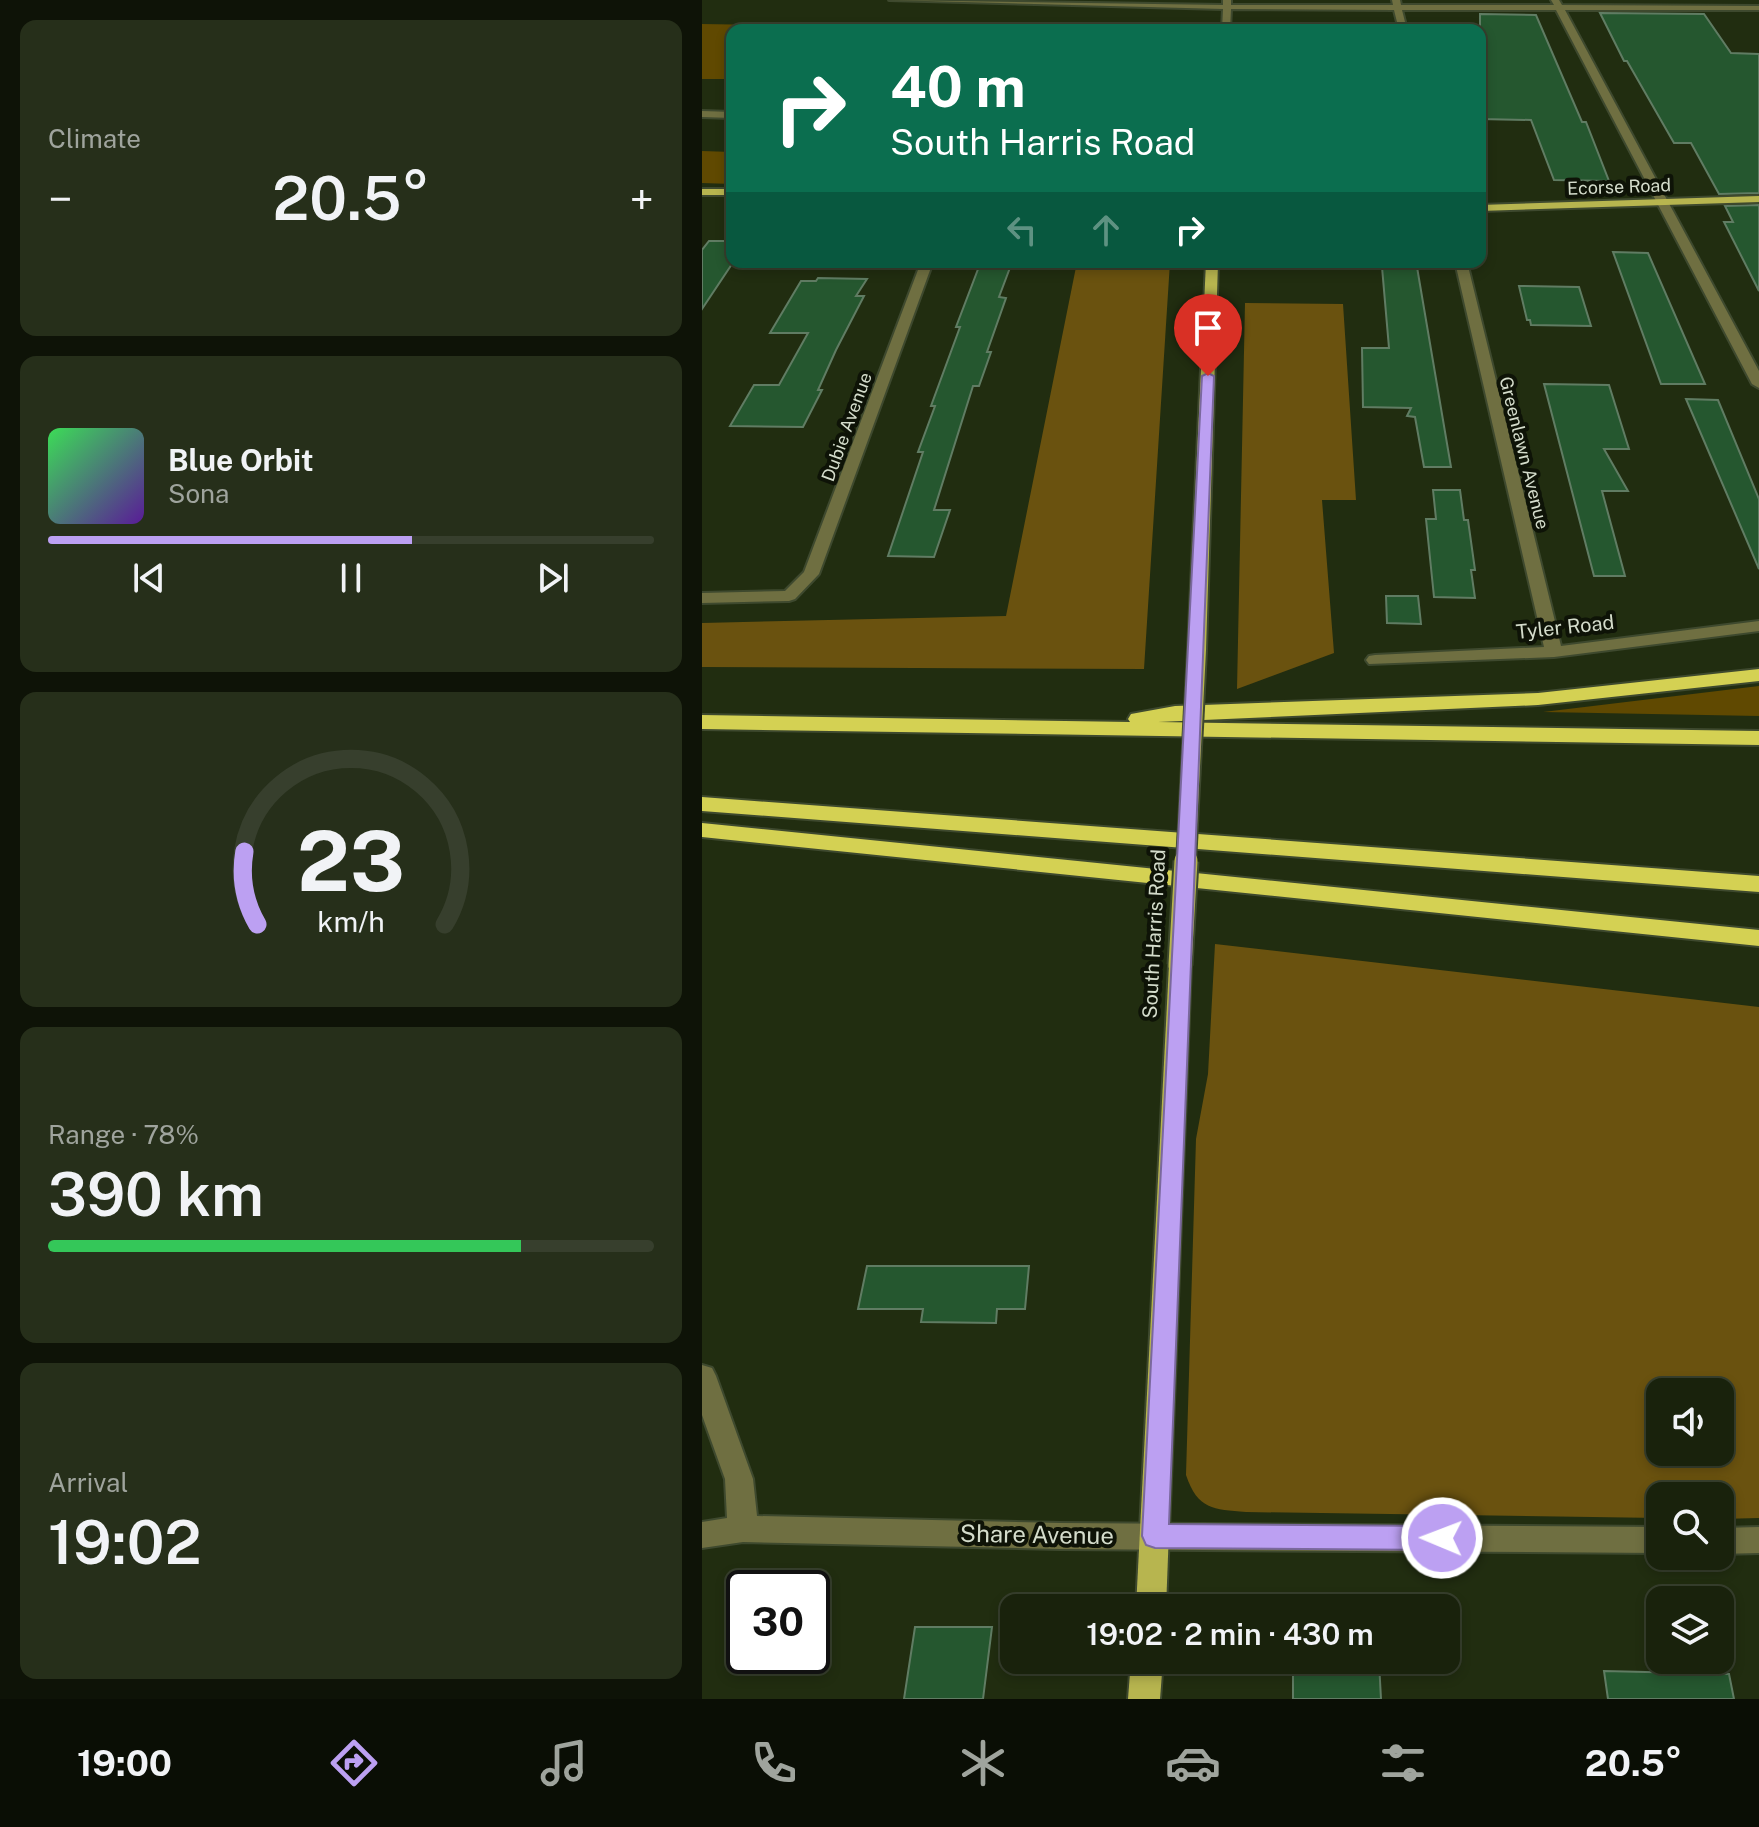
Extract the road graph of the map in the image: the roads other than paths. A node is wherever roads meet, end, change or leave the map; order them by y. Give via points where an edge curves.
1 (893, 0) edge
2 (1227, 3) edge
3 (1397, 4) edge
4 (1557, 4) edge
5 (1759, 8) edge
6 (1226, 24) edge
7 (1402, 24) edge
8 (702, 114) edge
9 (726, 115) edge
10 (702, 192) edge
11 (726, 192) edge
12 (1759, 199) edge
13 (1666, 204) junction
14 (1486, 208) edge
15 (925, 268) edge
16 (1212, 268) edge
17 (1462, 268) edge
18 (1759, 384) edge
19 (702, 598) edge
20 (1759, 626) edge
21 (1554, 652) junction
22 (1375, 660) dead end
23 (1759, 675) edge
24 (702, 722) edge
25 (1073, 729) junction
26 (1759, 738) edge
27 (702, 804) edge
28 (702, 830) edge
29 (1759, 884) edge
30 (1759, 938) edge
31 (702, 1376) edge
32 (743, 1529) junction
33 (702, 1535) edge
34 (1155, 1536) junction
35 (1646, 1540) edge
36 (1759, 1540) edge
37 (1734, 1541) edge
38 (1152, 1594) edge
39 (1146, 1674) edge
40 (1144, 1699) edge

1 - 2 street
2 - 3 street
2 - 6 street
3 - 4 street
3 - 7 street
4 - 5 street
4 - 13 street
8 - 9 street
10 - 11 main road
12 - 13 main road, Ecorse Road
13 - 14 main road, Ecorse Road
13 - 18 street
15 - 19 street, Dubie Avenue via 811,574 789,596
16 - 34 main road, South Harris Road, bridge
17 - 21 street, Greenlawn Avenue
20 - 21 street, Tyler Road
21 - 22 street, Tyler Road
23 - 25 highway via 1538,699 1175,713
24 - 25 highway
25 - 26 highway
27 - 29 highway
28 - 30 highway
31 - 32 street via 739,1479
32 - 33 street, Share Avenue
32 - 34 street, Share Avenue
34 - 35 street, Share Avenue
34 - 38 main road, South Harris Road
36 - 37 street
39 - 40 main road

